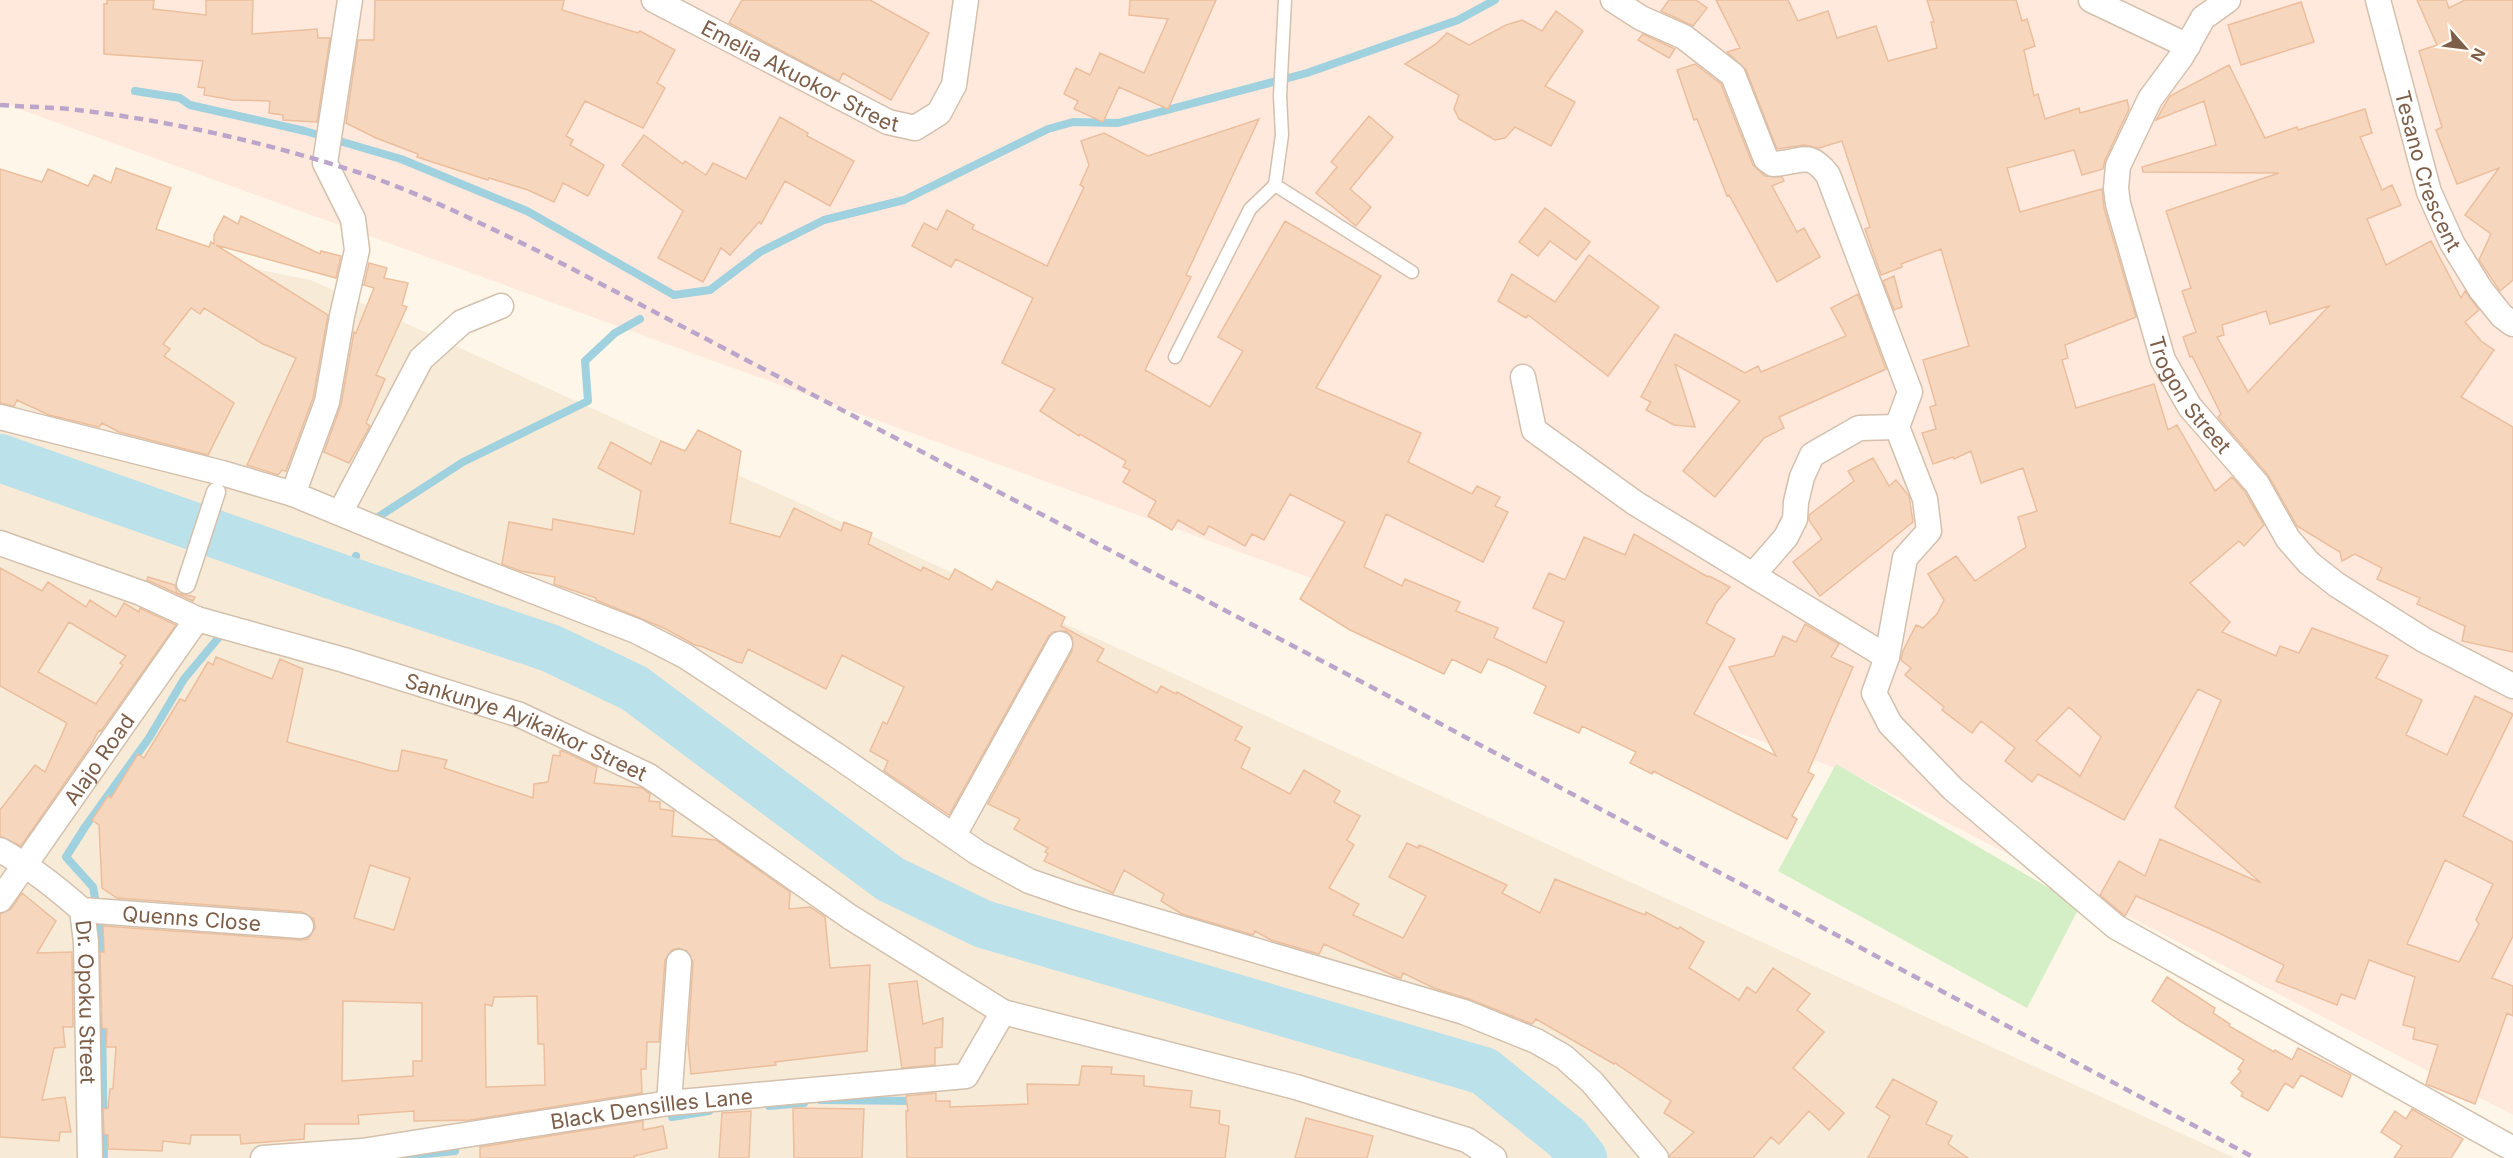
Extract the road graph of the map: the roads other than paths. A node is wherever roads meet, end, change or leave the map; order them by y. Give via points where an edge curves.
1 (350, 0) edge
2 (654, 0) edge
3 (966, 0) edge
4 (1285, 0) edge
5 (1613, 0) edge
6 (2091, 0) edge
7 (2228, 0) edge
8 (2378, 0) edge
9 (2188, 46) junction
10 (1275, 185) junction
11 (1412, 272) dead end
12 (501, 306) dead end
13 (2509, 312) edge
14 (1175, 357) dead end
15 (1523, 377) dead end
16 (0, 417) edge
17 (1897, 427) junction
18 (216, 492) dead end
19 (293, 494) junction
20 (340, 513) junction
21 (0, 543) edge
22 (1753, 575) junction
23 (186, 584) dead end
24 (197, 619) junction
25 (1060, 644) dead end
26 (1887, 657) junction
27 (2513, 686) edge
28 (954, 835) junction
29 (0, 850) edge
30 (25, 864) junction
31 (0, 900) edge
32 (82, 910) junction
33 (301, 926) dead end
34 (679, 962) dead end
35 (1003, 1012) junction
36 (669, 1103) junction
37 (2513, 1149) edge
38 (90, 1158) edge
39 (264, 1158) edge
40 (1494, 1158) edge
41 (1656, 1158) edge

1 - 19 street via 325,163 353,219 357,250 327,402
2 - 3 street, Emelia Akuokor Street via 888,122 915,128 939,113 954,85
4 - 10 lane via 1282,135
5 - 17 street via 1641,18 1684,37 1733,75 1766,159 1773,164 1804,159 1818,162 1828,175 1910,392
6 - 9 street
7 - 9 street, Trogon Street via 2204,18
8 - 13 street, Tesano Crescent via 2428,192 2452,243 2481,290
9 - 27 street, Trogon Street via 2150,99 2118,166 2116,188 2163,360 2190,407 2257,484 2288,539 2309,563 2424,640
10 - 11 lane
10 - 14 lane via 1250,209
12 - 20 street via 462,322 422,359
15 - 22 street via 1534,430 1635,503
16 - 19 street
17 - 22 street via 1859,428 1812,455 1802,477 1795,519 1786,537
17 - 26 street via 1925,499 1929,531 1905,558
18 - 23 street
19 - 20 street
20 - 28 street via 665,646
21 - 24 street, Sankunye Ayikaikor Street via 141,593
22 - 26 street
24 - 30 street, Alajo Road
24 - 35 street, Sankunye Ayikaikor Street via 520,715 649,776 850,917
25 - 28 street
26 - 37 street via 1874,693 1890,724 1953,789 2116,927
28 - 41 street via 1029,881 1464,1012 1536,1041 1564,1057 1592,1082
29 - 30 street, Dr. Opoku Street
30 - 31 street, Alajo Road
30 - 32 street, Dr. Opoku Street
32 - 33 street, Quenns Close
32 - 38 street, Dr. Opoku Street
34 - 36 street
35 - 36 street, Black Densilles Lane via 966,1076
35 - 40 street, Sankunye Ayikaikor Street via 1306,1090 1457,1136
36 - 39 street, Black Densilles Lane via 362,1151

